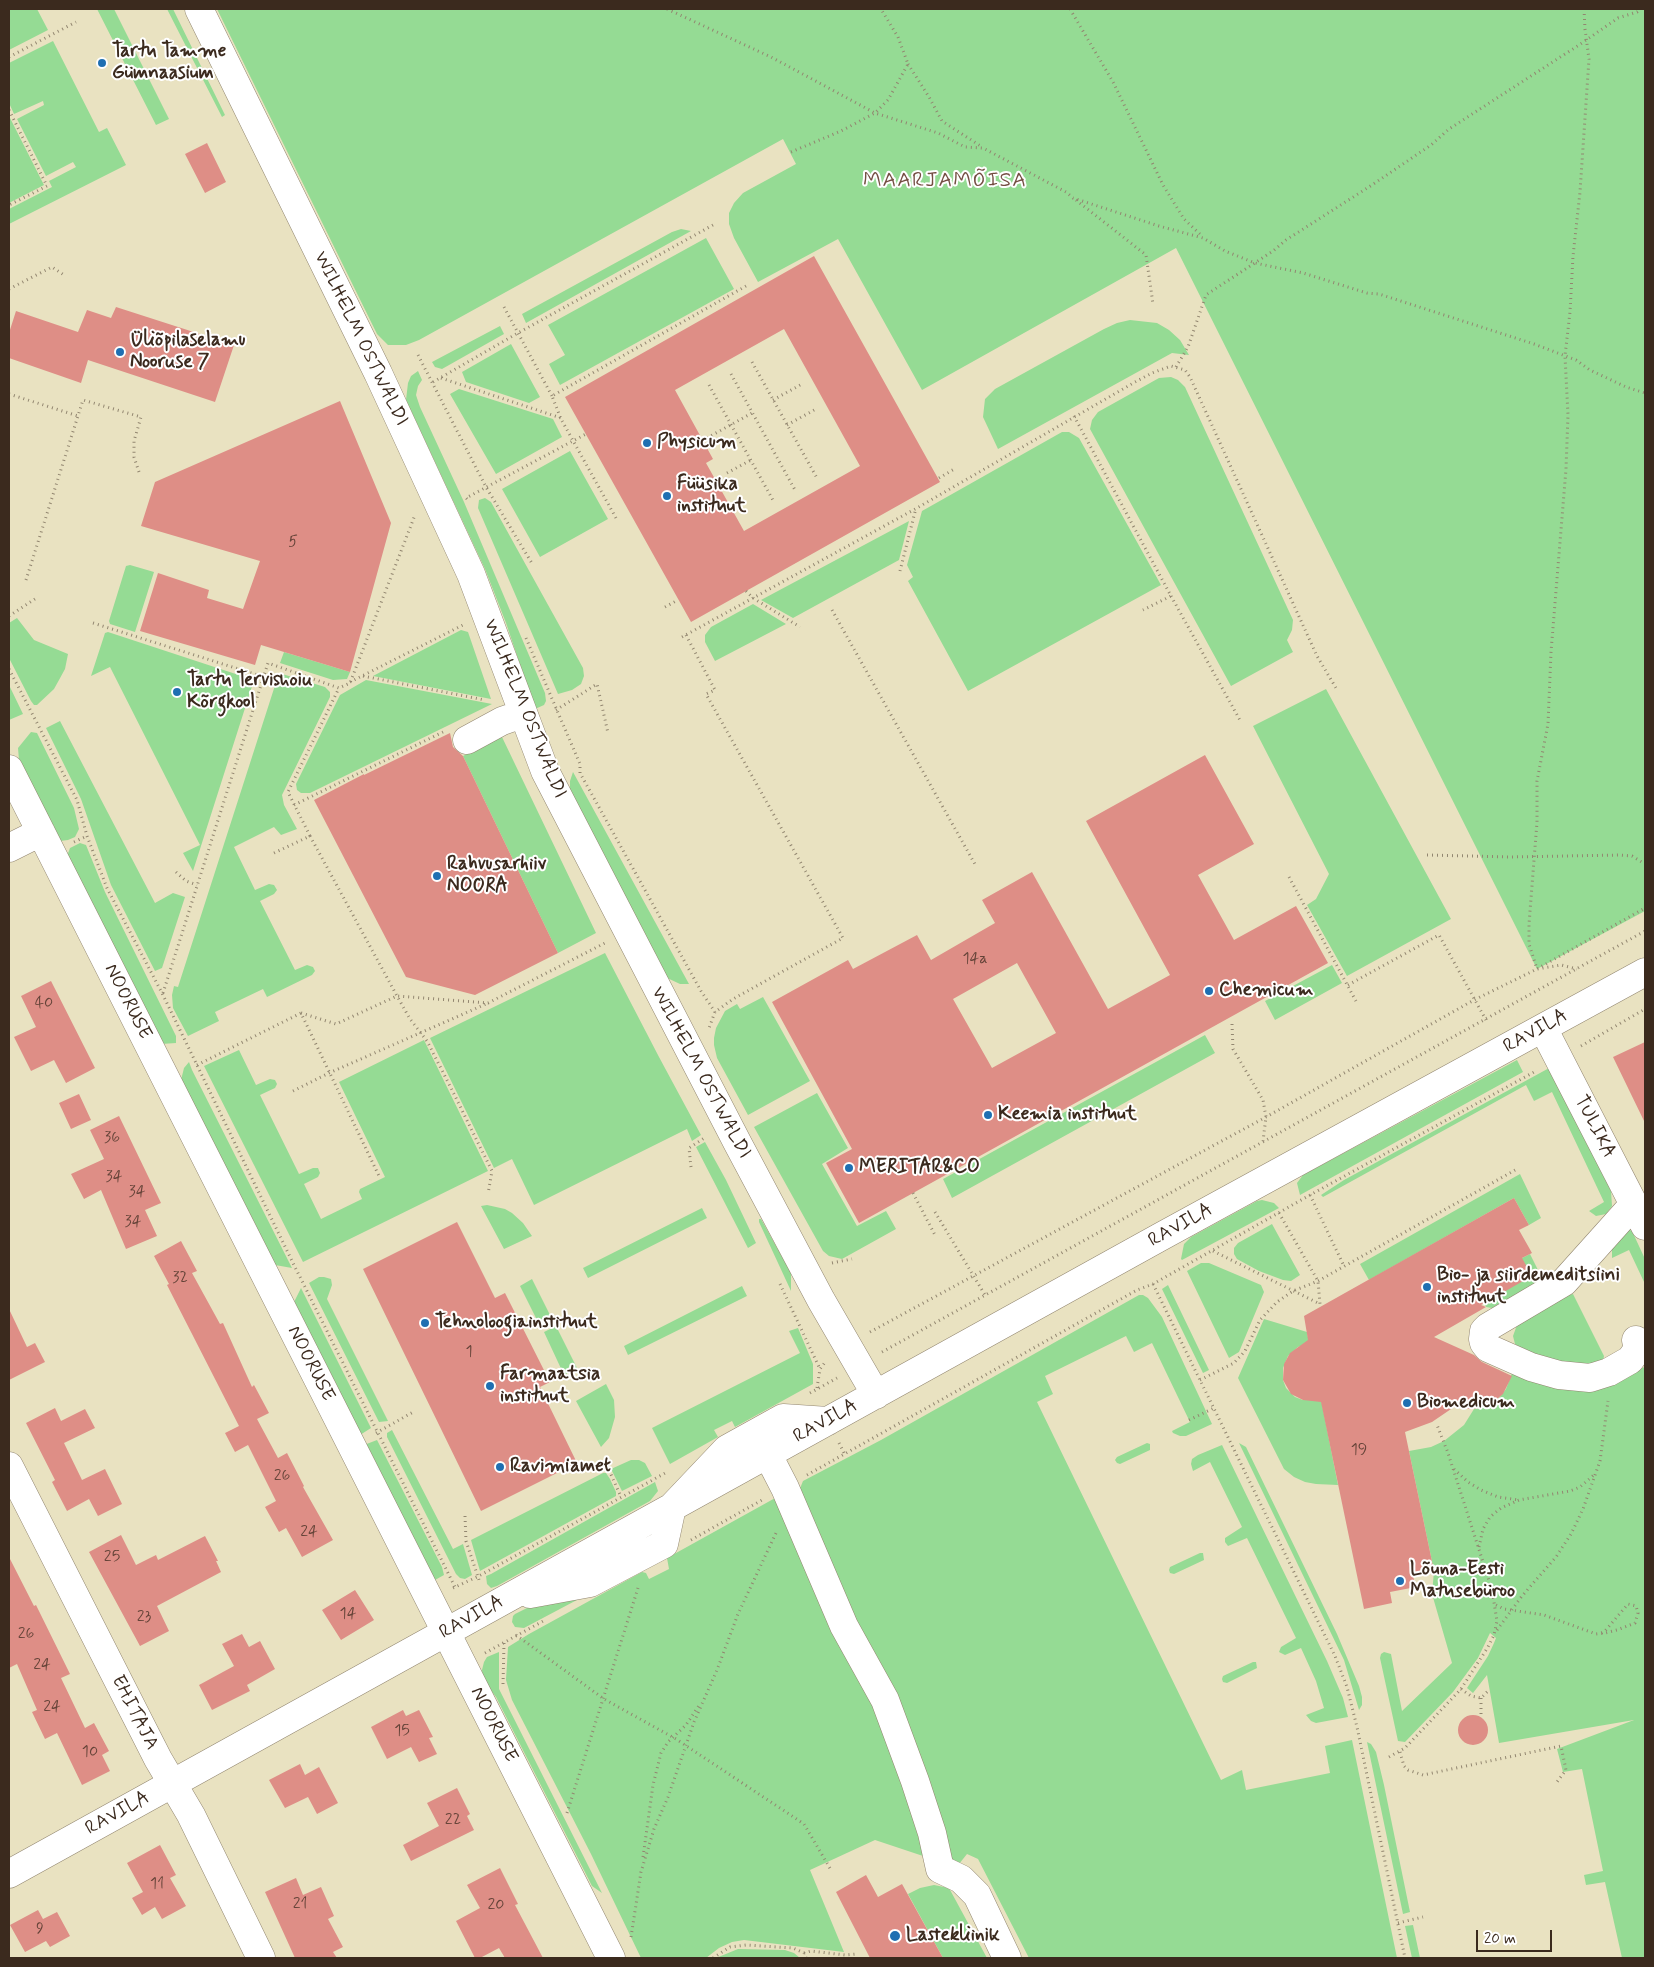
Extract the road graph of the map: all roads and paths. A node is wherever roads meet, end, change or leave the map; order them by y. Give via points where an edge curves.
1 (199, 9) edge
2 (667, 9) edge
3 (881, 9) edge
4 (1070, 9) edge
5 (1584, 9) edge
6 (1641, 9) edge
7 (76, 22) dead end
8 (1588, 39) junction
9 (9, 57) edge
10 (908, 64) junction
11 (9, 110) edge
12 (875, 113) junction
13 (983, 148) junction
14 (791, 152) dead end
15 (1073, 198) junction
16 (9, 205) edge
17 (713, 225) dead end
18 (1203, 238) junction
19 (1255, 263) junction
20 (64, 275) dead end
21 (746, 286) dead end
22 (9, 289) edge
23 (1153, 304) dead end
24 (504, 308) dead end
25 (518, 333) junction
26 (418, 354) dead end
27 (1565, 356) junction
28 (752, 362) dead end
29 (1176, 367) junction
30 (731, 374) dead end
31 (441, 378) junction
32 (433, 382) junction
33 (802, 384) dead end
34 (709, 385) dead end
35 (1645, 393) edge
36 (9, 394) edge
37 (552, 396) junction
38 (773, 400) junction
39 (816, 409) dead end
40 (752, 413) junction
41 (78, 416) junction
42 (1074, 416) junction
43 (562, 418) junction
44 (731, 424) junction
45 (787, 425) junction
46 (586, 434) dead end
47 (707, 438) dead end
48 (574, 440) junction
49 (751, 460) junction
50 (956, 468) dead end
51 (139, 472) dead end
52 (727, 473) dead end
53 (816, 478) dead end
54 (939, 478) dead end
55 (486, 487) junction
56 (795, 490) dead end
57 (774, 502) dead end
58 (470, 506) dead end
59 (418, 508) dead end
60 (917, 508) junction
61 (616, 518) dead end
62 (533, 565) dead end
63 (900, 571) dead end
64 (26, 580) dead end
65 (746, 591) dead end
66 (1171, 596) junction
67 (753, 598) junction
68 (35, 600) dead end
69 (678, 600) dead end
70 (665, 607) dead end
71 (832, 610) dead end
72 (1143, 610) dead end
73 (9, 616) edge
74 (470, 622) dead end
75 (93, 623) dead end
76 (800, 627) dead end
77 (523, 630) dead end
78 (686, 635) junction
79 (682, 637) dead end
80 (9, 669) edge
81 (264, 676) junction
82 (363, 676) junction
83 (350, 683) junction
84 (339, 688) junction
85 (1336, 688) dead end
86 (487, 701) dead end
87 (556, 710) junction
88 (522, 714) junction
89 (1241, 722) dead end
90 (608, 733) dead end
91 (456, 736) joint
92 (9, 769) edge
93 (294, 804) junction
94 (41, 832) junction
95 (310, 836) junction
96 (9, 848) edge
97 (274, 853) dead end
98 (1427, 855) dead end
99 (1534, 856) junction
100 (1645, 864) edge
101 (976, 866) dead end
102 (176, 872) dead end
103 (1289, 877) dead end
104 (197, 885) junction
105 (1645, 908) edge
106 (1645, 931) edge
107 (606, 943) dead end
108 (1577, 968) junction
109 (1538, 969) junction
110 (1645, 972) edge
111 (1348, 985) junction
112 (162, 994) junction
113 (397, 996) junction
114 (1474, 1000) junction
115 (488, 1003) junction
116 (1357, 1003) dead end
117 (1645, 1009) edge
118 (715, 1012) junction
119 (301, 1013) junction
120 (1486, 1020) junction
121 (1232, 1024) dead end
122 (709, 1028) dead end
123 (1543, 1028) junction
124 (422, 1033) junction
125 (1592, 1040) dead end
126 (197, 1065) junction
127 (1540, 1069) dead end
128 (329, 1073) junction
129 (293, 1091) dead end
130 (1266, 1117) junction
131 (707, 1136) dead end
132 (1263, 1142) junction
133 (691, 1167) dead end
134 (1518, 1169) dead end
135 (379, 1176) dead end
136 (913, 1193) dead end
137 (488, 1194) dead end
138 (1310, 1195) junction
139 (936, 1212) dead end
140 (1279, 1214) junction
141 (1640, 1215) edge
142 (936, 1237) dead end
143 (1213, 1250) junction
144 (852, 1259) dead end
145 (829, 1262) dead end
146 (1344, 1266) junction
147 (973, 1276) junction
148 (1318, 1281) junction
149 (1153, 1284) junction
150 (1293, 1291) junction
151 (985, 1295) junction
152 (1636, 1340) dead end
153 (853, 1356) junction
154 (1603, 1374) junction
155 (1200, 1380) junction
156 (817, 1388) junction
157 (876, 1394) junction
158 (806, 1395) dead end
159 (1214, 1408) junction
160 (415, 1412) dead end
161 (1189, 1420) dead end
162 (828, 1421) junction
163 (1437, 1425) dead end
164 (378, 1432) junction
165 (352, 1448) junction
166 (768, 1454) junction
167 (605, 1461) dead end
168 (9, 1466) edge
169 (1453, 1469) junction
170 (668, 1472) dead end
171 (1597, 1472) junction
172 (787, 1495) junction
173 (622, 1497) junction
174 (1519, 1500) junction
175 (672, 1506) junction
176 (465, 1516) dead end
177 (689, 1541) dead end
178 (1479, 1550) junction
179 (477, 1577) junction
180 (640, 1583) dead end
181 (456, 1587) junction
182 (430, 1600) junction
183 (1495, 1605) junction
184 (1511, 1610) junction
185 (551, 1617) dead end
186 (446, 1633) junction
187 (1600, 1634) junction
188 (1494, 1635) junction
189 (516, 1636) junction
190 (463, 1664) junction
191 (1460, 1689) junction
192 (1489, 1690) dead end
193 (704, 1698) junction
194 (1480, 1698) junction
195 (604, 1699) junction
196 (1481, 1715) dead end
197 (673, 1737) junction
198 (685, 1745) junction
199 (1400, 1752) junction
200 (1389, 1757) dead end
201 (1557, 1782) dead end
202 (173, 1784) junction
203 (567, 1814) dead end
204 (831, 1870) dead end
205 (641, 1872) junction
206 (9, 1874) edge
207 (1423, 1917) dead end
208 (1398, 1924) junction
209 (621, 1951) edge
210 (804, 1953) junction
211 (856, 1954) dead end
212 (261, 1958) edge
213 (713, 1958) edge
214 (806, 1958) edge
215 (1007, 1958) edge
216 (1405, 1958) edge

1 - 88 street, WILHELM OSTWALDI via 378,373 471,574
2 - 12 path via 771,57
3 - 10 path via 898,37
4 - 18 path via 1113,82 1163,185 1184,219
5 - 8 path via 1584,29
6 - 8 path via 1618,18
7 - 9 path
8 - 19 path
8 - 27 path via 1580,192
10 - 12 path via 888,100
10 - 13 path via 942,121
11 - 16 path via 47,186
12 - 13 path via 938,133 965,147
12 - 14 path
13 - 15 path
15 - 18 path
15 - 23 path via 1146,255
17 - 25 path
18 - 19 path
19 - 27 path via 1380,294
19 - 29 path via 1206,295 1188,347
20 - 22 path via 52,267
21 - 37 path
24 - 25 path
25 - 31 path
25 - 37 path
26 - 32 path
27 - 35 path via 1626,387
27 - 99 path via 1566,469 1550,700 1537,781
28 - 38 path
29 - 42 path via 1152,373
29 - 85 path via 1186,370 1190,377 1317,656
30 - 40 path
31 - 32 path
31 - 43 path
32 - 55 path
33 - 38 path
34 - 44 path
36 - 41 path
37 - 43 path
38 - 45 path
39 - 45 path
40 - 44 path
40 - 56 path
41 - 51 path via 83,400 141,417 134,441 134,457
41 - 64 path
42 - 60 path
42 - 66 path
43 - 48 path
44 - 47 path
44 - 49 path
45 - 53 path
46 - 48 path
48 - 55 path
48 - 61 path
49 - 52 path
49 - 57 path
50 - 54 path
55 - 58 path via 466,498
55 - 62 path
59 - 83 path
60 - 63 path
60 - 67 path
65 - 67 path
66 - 72 path
66 - 89 path
67 - 76 path
67 - 78 path
68 - 73 path
69 - 70 path
71 - 101 path
74 - 82 path
75 - 81 path
77 - 87 path
78 - 79 path
78 - 118 path via 715,690 706,694 843,938
80 - 112 path via 77,800 107,888
81 - 84 path via 268,663
81 - 104 path
82 - 83 path
82 - 86 path
83 - 84 path
84 - 93 path via 288,792
87 - 90 path via 597,684
87 - 118 path via 580,764 580,774
88 - 91 street
88 - 153 street, WILHELM OSTWALDI via 545,771 667,1010
91 - 93 path
92 - 94 street, NOORUSE
93 - 95 path
94 - 96 street
94 - 165 street, NOORUSE
95 - 97 path
95 - 113 path
98 - 99 path
99 - 100 path via 1620,855 1632,856
99 - 109 path via 1529,944
102 - 104 path
103 - 111 path
104 - 112 path
105 - 109 path
106 - 108 path
107 - 115 path
108 - 109 path via 1561,965
108 - 120 path
109 - 114 path
110 - 123 street, RAVILA
111 - 114 path via 1439,935
111 - 116 path
112 - 126 path
113 - 115 path
113 - 119 path via 336,1024
113 - 124 path
114 - 120 path
114 - 130 path
115 - 124 path
117 - 125 path
118 - 122 path
119 - 126 path
119 - 128 path
120 - 132 path
121 - 130 path via 1233,1049 1263,1100
123 - 141 street, TULIKA
123 - 157 street, RAVILA
124 - 128 path
124 - 137 path via 492,1171
126 - 164 path
127 - 138 path
128 - 129 path
128 - 135 path
130 - 132 path
130 - 147 path
131 - 133 path via 689,1148
132 - 151 path
134 - 146 path
136 - 142 path
138 - 140 path
138 - 146 path
139 - 147 path
140 - 143 path
140 - 148 path
141 - 154 street via 1564,1282 1488,1327 1483,1334 1488,1348 1531,1367 1575,1378
143 - 149 path
143 - 150 path
144 - 145 path
146 - 148 path
147 - 151 path
147 - 153 path
148 - 150 path
148 - 150 path via 1320,1304
149 - 155 path
149 - 172 path
150 - 155 path via 1260,1320 1246,1351 1234,1363
151 - 153 path
152 - 154 street via 1638,1349 1634,1357
153 - 156 path
153 - 156 path via 830,1354 820,1369
153 - 157 street, WILHELM OSTWALDI
154 - 171 path via 1607,1412
155 - 159 path
156 - 158 path
157 - 162 street, RAVILA
159 - 161 path
159 - 208 path via 1344,1679
160 - 164 path
162 - 166 street, RAVILA
162 - 175 street via 783,1418 727,1448
163 - 169 path
164 - 165 path
164 - 181 path
165 - 182 street, NOORUSE
166 - 172 street
166 - 175 street, RAVILA
167 - 173 path
168 - 202 street, EHITAJA
169 - 174 path via 1481,1490
169 - 178 path
170 - 173 path
171 - 174 path via 1570,1491
171 - 184 path via 1571,1534
172 - 177 path
172 - 193 path
172 - 215 street via 844,1626 885,1700 932,1833 940,1869 961,1879 977,1895
173 - 179 path
174 - 178 path via 1501,1508 1490,1518 1482,1529
175 - 186 street, RAVILA
176 - 179 path via 466,1541
178 - 183 path
179 - 181 path
180 - 195 path
181 - 182 path
182 - 186 street, NOORUSE
183 - 184 path
183 - 188 path via 1497,1621
184 - 187 path via 1544,1615
184 - 188 path
185 - 189 path
186 - 190 street, NOORUSE
186 - 202 street, RAVILA
187 - 187 path via 1635,1623 1636,1606 1628,1604
188 - 191 path
189 - 190 path
189 - 195 path
190 - 209 street, NOORUSE
191 - 194 path
191 - 199 path
192 - 194 path
193 - 197 path via 686,1725
193 - 198 path
194 - 196 path
195 - 197 path
195 - 203 path
197 - 198 path
197 - 205 path via 661,1753 656,1768
198 - 204 path via 804,1824
198 - 205 path
199 - 200 path
199 - 201 path via 1408,1770 1423,1775 1561,1746 1566,1770
202 - 206 street, RAVILA
202 - 212 street, EHITAJA
205 - 209 path via 632,1924
207 - 208 path
208 - 216 path
210 - 211 path
210 - 213 path via 793,1948 746,1945 730,1948
210 - 214 path

